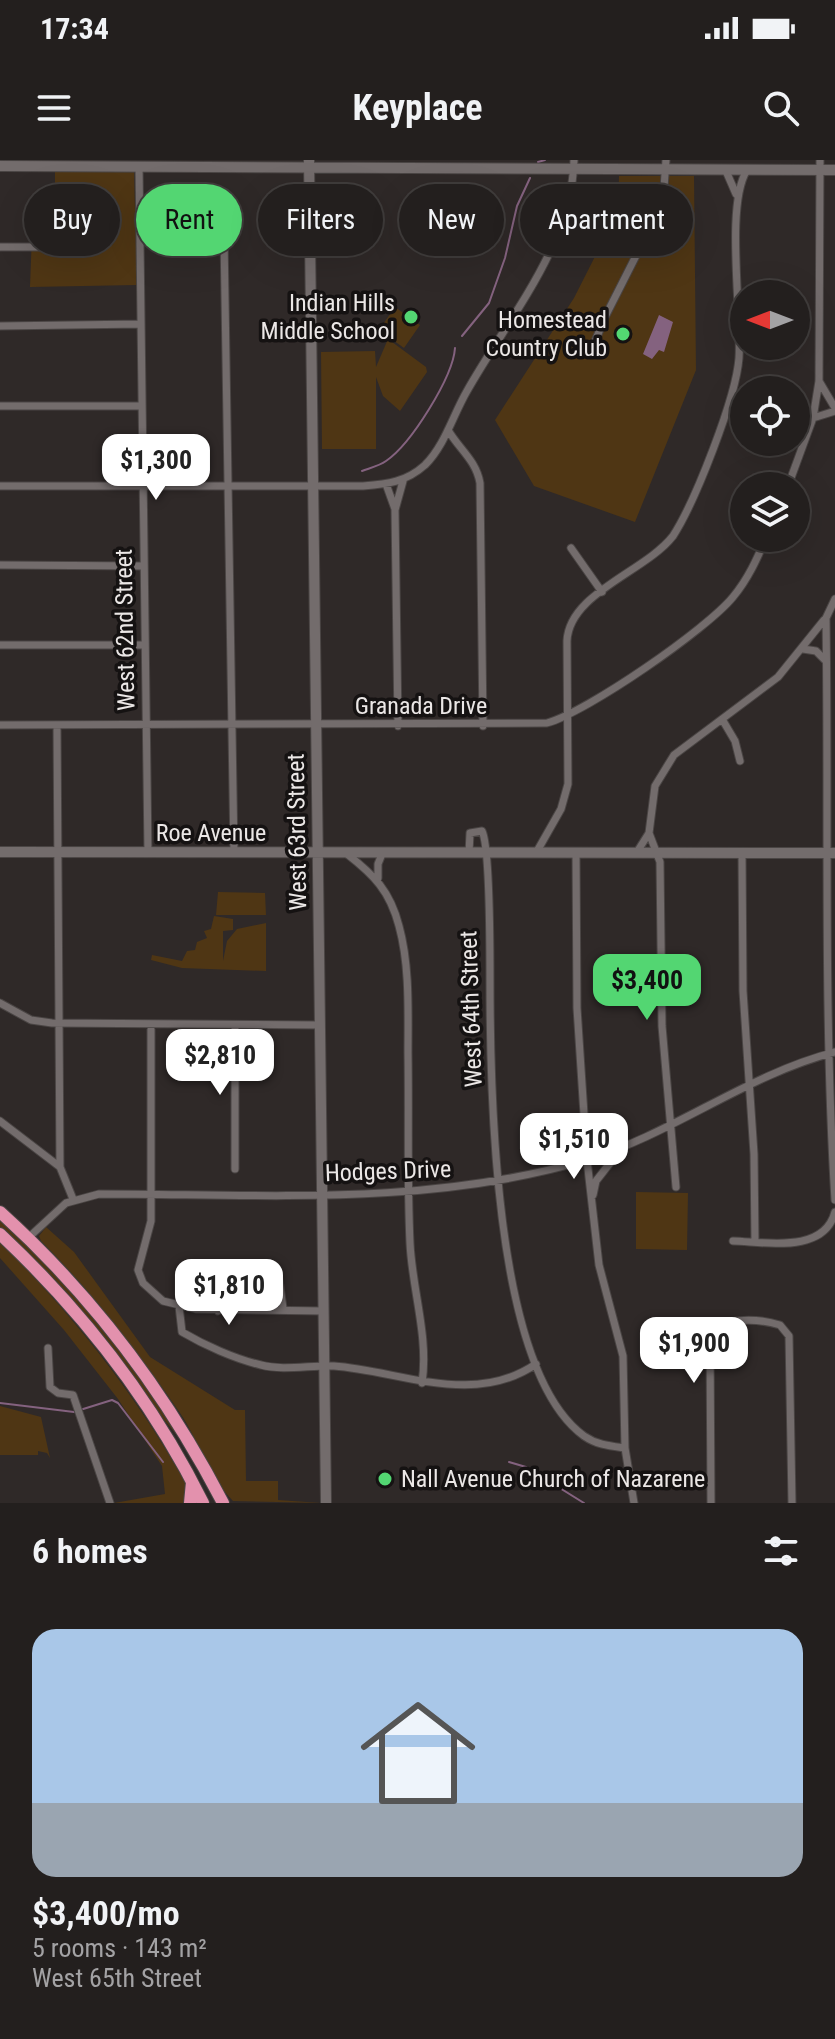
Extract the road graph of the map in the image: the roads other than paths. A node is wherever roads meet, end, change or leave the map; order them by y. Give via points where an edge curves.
1 (51, 163) edge
2 (309, 165) edge
3 (449, 165) edge
4 (574, 165) edge
5 (820, 165) edge
6 (0, 166) edge
7 (139, 166) junction
8 (666, 166) edge
9 (747, 170) junction
10 (835, 170) edge
11 (726, 171) junction
12 (737, 196) junction
13 (0, 247) edge
14 (24, 247) edge
15 (224, 256) edge
16 (141, 324) junction
17 (0, 326) edge
18 (596, 354) dead end
19 (819, 381) junction
20 (0, 406) edge
21 (142, 406) junction
22 (835, 409) edge
23 (813, 418) junction
24 (448, 430) junction
25 (457, 446) junction
26 (438, 449) junction
27 (793, 472) edge
28 (403, 481) junction
29 (386, 484) junction
30 (0, 486) edge
31 (143, 486) junction
32 (228, 486) junction
33 (313, 487) junction
34 (395, 510) junction
35 (571, 548) dead end
36 (759, 552) edge
37 (0, 565) edge
38 (144, 566) junction
39 (602, 592) junction
40 (835, 599) edge
41 (826, 618) junction
42 (0, 645) edge
43 (145, 645) junction
44 (803, 649) junction
45 (826, 662) junction
46 (567, 715) junction
47 (722, 719) junction
48 (0, 725) edge
49 (57, 725) junction
50 (146, 725) junction
51 (231, 725) junction
52 (316, 726) junction
53 (398, 726) junction
54 (483, 726) junction
55 (740, 761) dead end
56 (548, 832) junction
57 (649, 833) junction
58 (0, 852) edge
59 (58, 852) junction
60 (637, 852) junction
61 (148, 853) junction
62 (234, 853) junction
63 (319, 853) junction
64 (469, 853) junction
65 (485, 853) junction
66 (536, 853) junction
67 (555, 853) junction
68 (576, 853) junction
69 (658, 853) junction
70 (742, 853) junction
71 (830, 853) edge
72 (347, 854) junction
73 (382, 854) junction
74 (378, 878) junction
75 (0, 1003) edge
76 (61, 1023) junction
77 (151, 1024) junction
78 (235, 1025) junction
79 (320, 1025) junction
80 (831, 1053) edge
81 (748, 1085) junction
82 (0, 1121) edge
83 (673, 1123) junction
84 (623, 1147) junction
85 (587, 1160) junction
86 (60, 1167) junction
87 (235, 1169) dead end
88 (500, 1182) junction
89 (676, 1187) dead end
90 (409, 1192) junction
91 (151, 1194) junction
92 (322, 1194) junction
93 (73, 1199) junction
94 (835, 1200) edge
95 (591, 1201) junction
96 (0, 1212) edge
97 (835, 1212) edge
98 (0, 1234) edge
99 (28, 1238) junction
100 (733, 1241) dead end
101 (755, 1242) junction
102 (278, 1273) dead end
103 (208, 1274) dead end
104 (179, 1306) junction
105 (283, 1308) junction
106 (218, 1311) junction
107 (324, 1311) junction
108 (48, 1348) dead end
109 (536, 1364) junction
110 (324, 1366) junction
111 (422, 1383) junction
112 (625, 1448) junction
113 (192, 1482) junction
114 (225, 1502) edge
115 (110, 1503) edge
116 (190, 1503) edge
117 (203, 1503) edge
118 (326, 1503) edge
119 (634, 1503) edge
120 (711, 1503) edge
121 (792, 1503) edge

1 - 6 main road
1 - 7 main road
2 - 3 main road
2 - 7 main road
2 - 33 main road, West 63rd Street
3 - 4 main road
4 - 8 main road
4 - 24 street via 568,211 525,298
5 - 9 main road
5 - 10 main road
5 - 19 street
7 - 16 street, West 62nd Street
8 - 11 main road
8 - 18 street via 662,216 605,317 594,344
9 - 11 main road
9 - 12 street
11 - 12 street
12 - 39 street via 739,357 731,399 673,536 658,553
13 - 14 street
15 - 32 street
16 - 17 street
16 - 21 street, West 62nd Street
19 - 22 street
19 - 23 street
20 - 21 street
21 - 31 street, West 62nd Street
22 - 23 street
23 - 27 street
24 - 25 street
24 - 26 street
25 - 26 street
25 - 54 street via 470,457 480,483
26 - 28 street
28 - 29 street
28 - 34 street
29 - 33 street
29 - 34 street
30 - 31 street
31 - 32 street
31 - 38 street, West 62nd Street
32 - 33 street
32 - 51 street
33 - 52 main road, West 63rd Street
34 - 53 street
35 - 39 street
36 - 46 street, Granada Drive via 745,581 709,621
37 - 38 street
38 - 43 street, West 62nd Street
39 - 46 street via 578,610 569,627
40 - 41 street
41 - 44 street
41 - 45 street
42 - 43 street
43 - 50 street, West 62nd Street
44 - 45 street via 816,651
44 - 47 street via 778,677
45 - 71 street
46 - 54 street, Granada Drive via 529,725
46 - 56 street via 568,784
47 - 55 street
47 - 57 street via 685,744 662,770 652,795
48 - 49 street, Granada Drive
49 - 50 street, Granada Drive
49 - 59 street
50 - 51 street, Granada Drive
50 - 61 street, West 62nd Street
51 - 52 street, Granada Drive
51 - 62 street
52 - 53 street, Granada Drive
52 - 63 main road, West 63rd Street
53 - 54 street, Granada Drive
56 - 66 street
56 - 67 street
57 - 60 street
57 - 69 street
58 - 59 main road, Roe Avenue
59 - 61 main road, Roe Avenue
59 - 76 street
60 - 68 main road, Roe Avenue
60 - 69 main road, Roe Avenue
61 - 62 main road, Roe Avenue
62 - 63 main road, Roe Avenue
63 - 72 main road, Roe Avenue
63 - 79 main road, West 63rd Street
64 - 65 main road, Roe Avenue
64 - 65 street via 469,836 477,830 484,833
64 - 73 main road, Roe Avenue
65 - 66 main road, Roe Avenue
65 - 88 street, West 64th Street
66 - 67 main road, Roe Avenue
67 - 68 main road, Roe Avenue
68 - 85 street via 577,1008
69 - 70 main road, Roe Avenue
69 - 83 street via 662,1026
70 - 71 main road, Roe Avenue
70 - 81 street
71 - 80 street
72 - 73 main road, Roe Avenue
72 - 74 street
73 - 74 street
74 - 90 street via 395,911 403,947
75 - 76 street via 31,1020
76 - 77 street
76 - 86 street
77 - 78 street
77 - 91 street
78 - 79 street
78 - 87 street
79 - 92 main road, West 63rd Street
80 - 81 street, Hodges Drive
80 - 94 street
81 - 83 street, Hodges Drive
81 - 101 street
82 - 86 street
83 - 84 street, Hodges Drive
83 - 89 street
84 - 85 street, Hodges Drive
84 - 95 street via 596,1181
85 - 88 street, Hodges Drive
85 - 95 street
86 - 93 street
88 - 90 street, Hodges Drive
88 - 109 street, West 64th Street via 510,1275
90 - 92 street, Hodges Drive
90 - 111 street
91 - 92 street, Hodges Drive
91 - 93 street, Hodges Drive
91 - 104 street via 149,1233 138,1270 150,1292
92 - 107 main road, West 63rd Street
93 - 99 street
95 - 112 street via 599,1265 623,1356
96 - 99 highway
97 - 101 street via 827,1230 814,1239
98 - 113 highway via 110,1355
99 - 114 highway via 134,1360
100 - 101 street
102 - 105 street
103 - 106 street
104 - 106 street
104 - 110 street via 182,1332 246,1359 270,1366
105 - 106 street
105 - 107 street
107 - 110 main road, West 63rd Street
108 - 115 street via 50,1387 69,1392 77,1405
109 - 111 street via 487,1382
109 - 112 street, West 64th Street via 574,1428 594,1442
110 - 111 street
110 - 118 main road, West 63rd Street
112 - 119 street
113 - 116 highway
113 - 117 highway
120 - 121 street via 710,1341 715,1328 724,1323 750,1322 780,1325 789,1336

